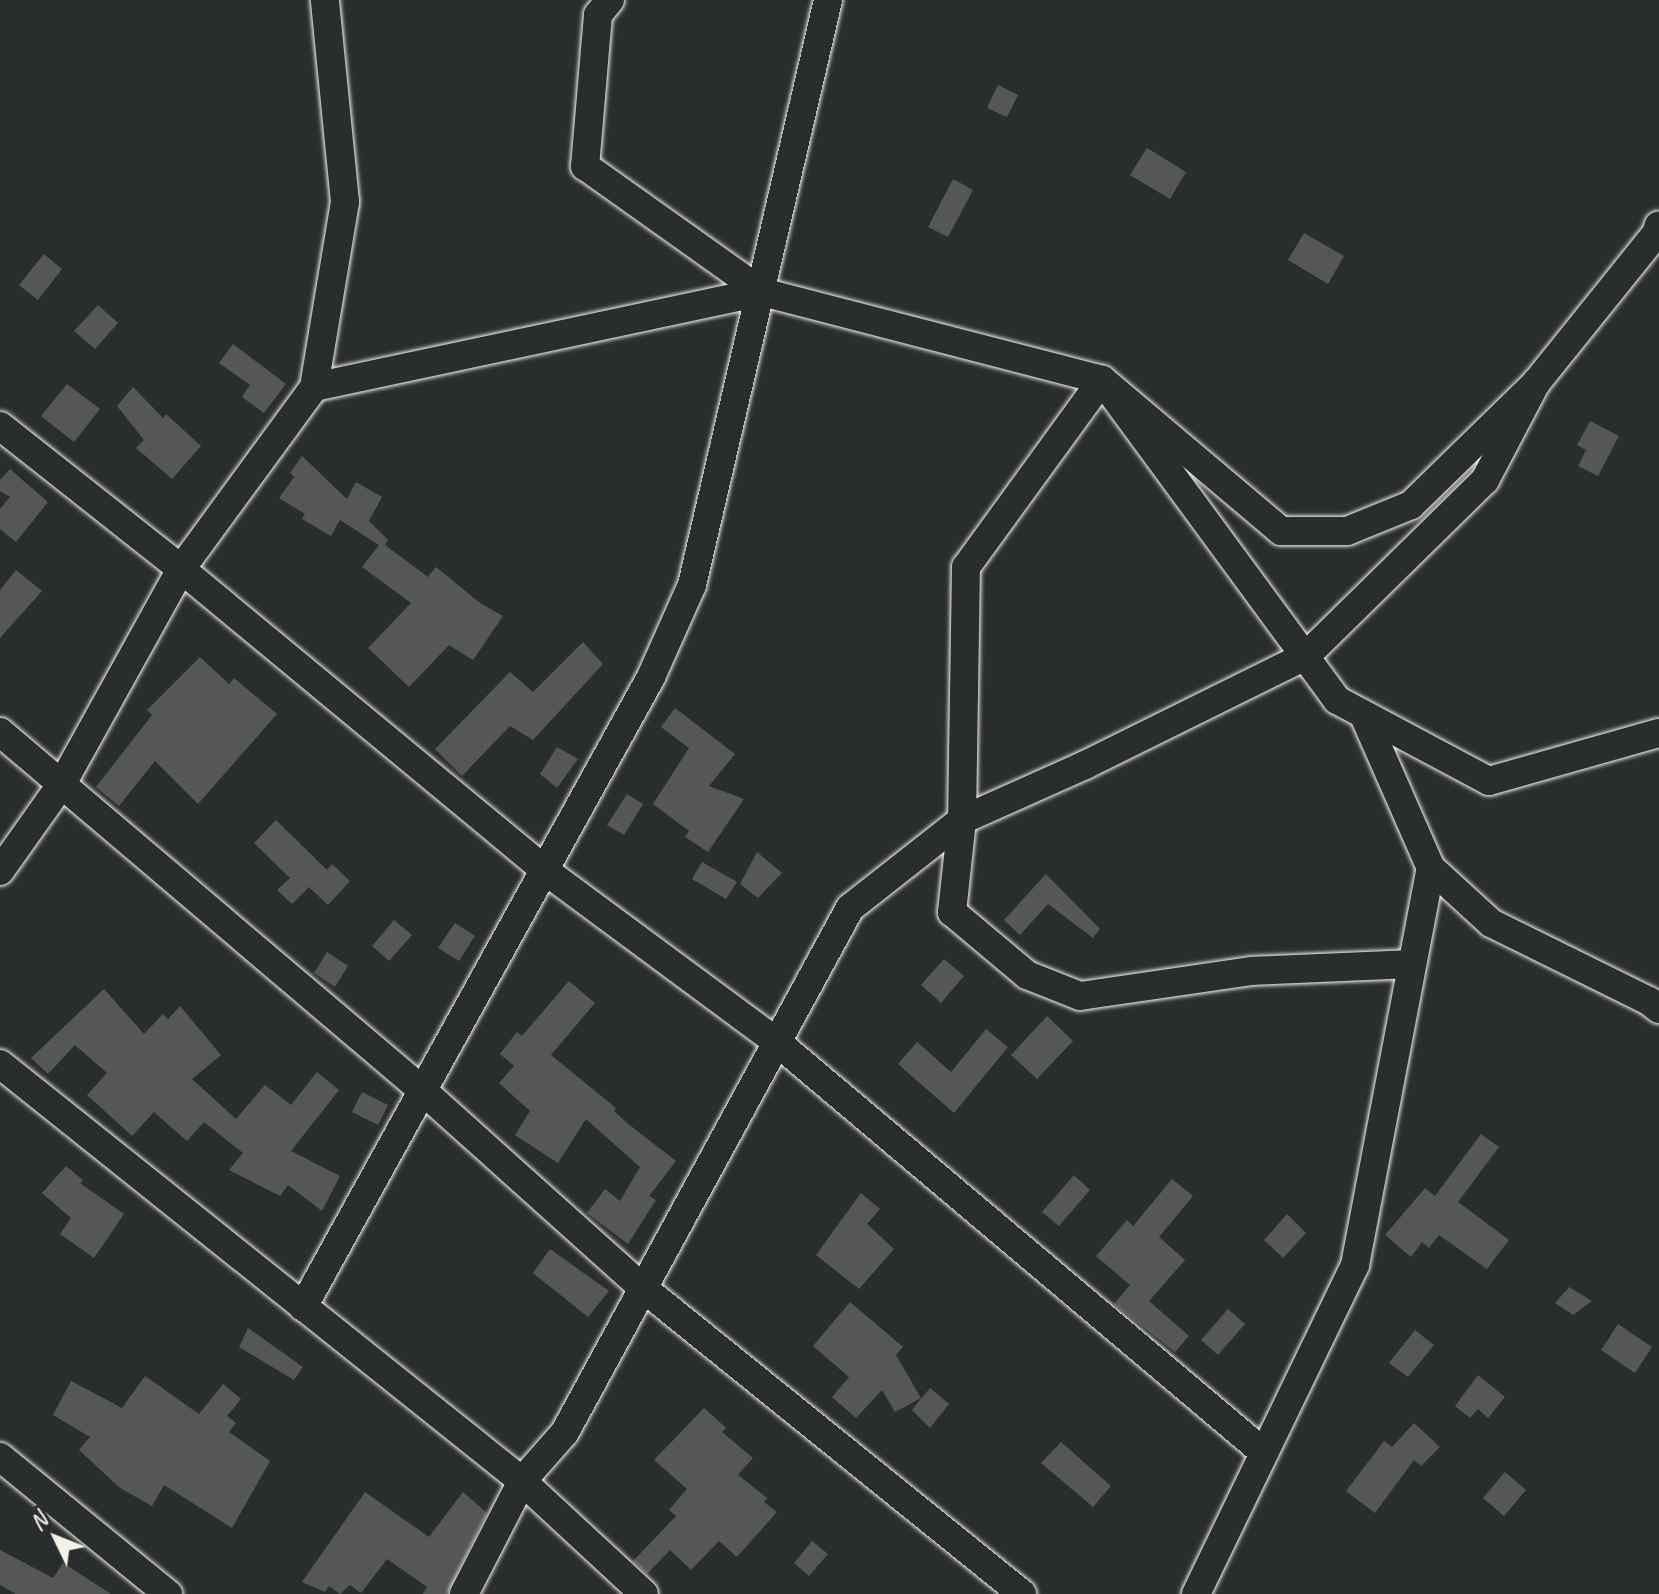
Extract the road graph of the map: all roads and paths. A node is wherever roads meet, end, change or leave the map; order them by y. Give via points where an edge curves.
1 (325, 0) edge
2 (610, 0) edge
3 (828, 0) edge
4 (1659, 225) edge
5 (762, 292) junction
6 (1102, 380) junction
7 (1536, 383) junction
8 (314, 387) junction
9 (0, 426) edge
10 (181, 569) junction
11 (1306, 656) junction
12 (1365, 718) junction
13 (0, 732) edge
14 (1659, 733) edge
15 (63, 782) junction
16 (962, 820) junction
17 (1431, 868) junction
18 (543, 869) junction
19 (0, 871) edge
20 (1411, 964) junction
21 (1659, 1009) edge
22 (778, 1043) junction
23 (0, 1064) edge
24 (422, 1090) junction
25 (643, 1288) junction
26 (303, 1307) junction
27 (1263, 1452) junction
28 (0, 1457) edge
29 (522, 1481) junction
30 (168, 1594) edge
31 (464, 1594) edge
32 (644, 1594) edge
33 (1022, 1594) edge
34 (1196, 1594) edge

1 - 8 street via 345,202
2 - 5 street via 598,15 585,166
3 - 5 street
4 - 7 street
5 - 6 street
5 - 8 street
5 - 18 street via 692,585 651,677
6 - 7 street via 1281,531 1347,531 1411,505
6 - 11 street
6 - 16 street via 966,567
7 - 11 street via 1485,480
8 - 10 street
9 - 10 street
10 - 15 street
10 - 18 street
11 - 12 street via 1337,700
11 - 16 street
12 - 14 street via 1489,781
12 - 17 street
13 - 15 street
15 - 19 street
15 - 24 street
16 - 20 street via 952,912 1027,975 1080,996 1252,971
16 - 22 street via 850,908
17 - 20 street
17 - 21 street via 1491,923
18 - 22 street
18 - 24 street
20 - 27 street via 1355,1265
22 - 25 street
22 - 27 street
23 - 26 street
24 - 25 street
24 - 26 street
25 - 29 street via 565,1432
25 - 33 street
26 - 29 street
27 - 34 street
28 - 30 street
29 - 31 street
29 - 32 street

